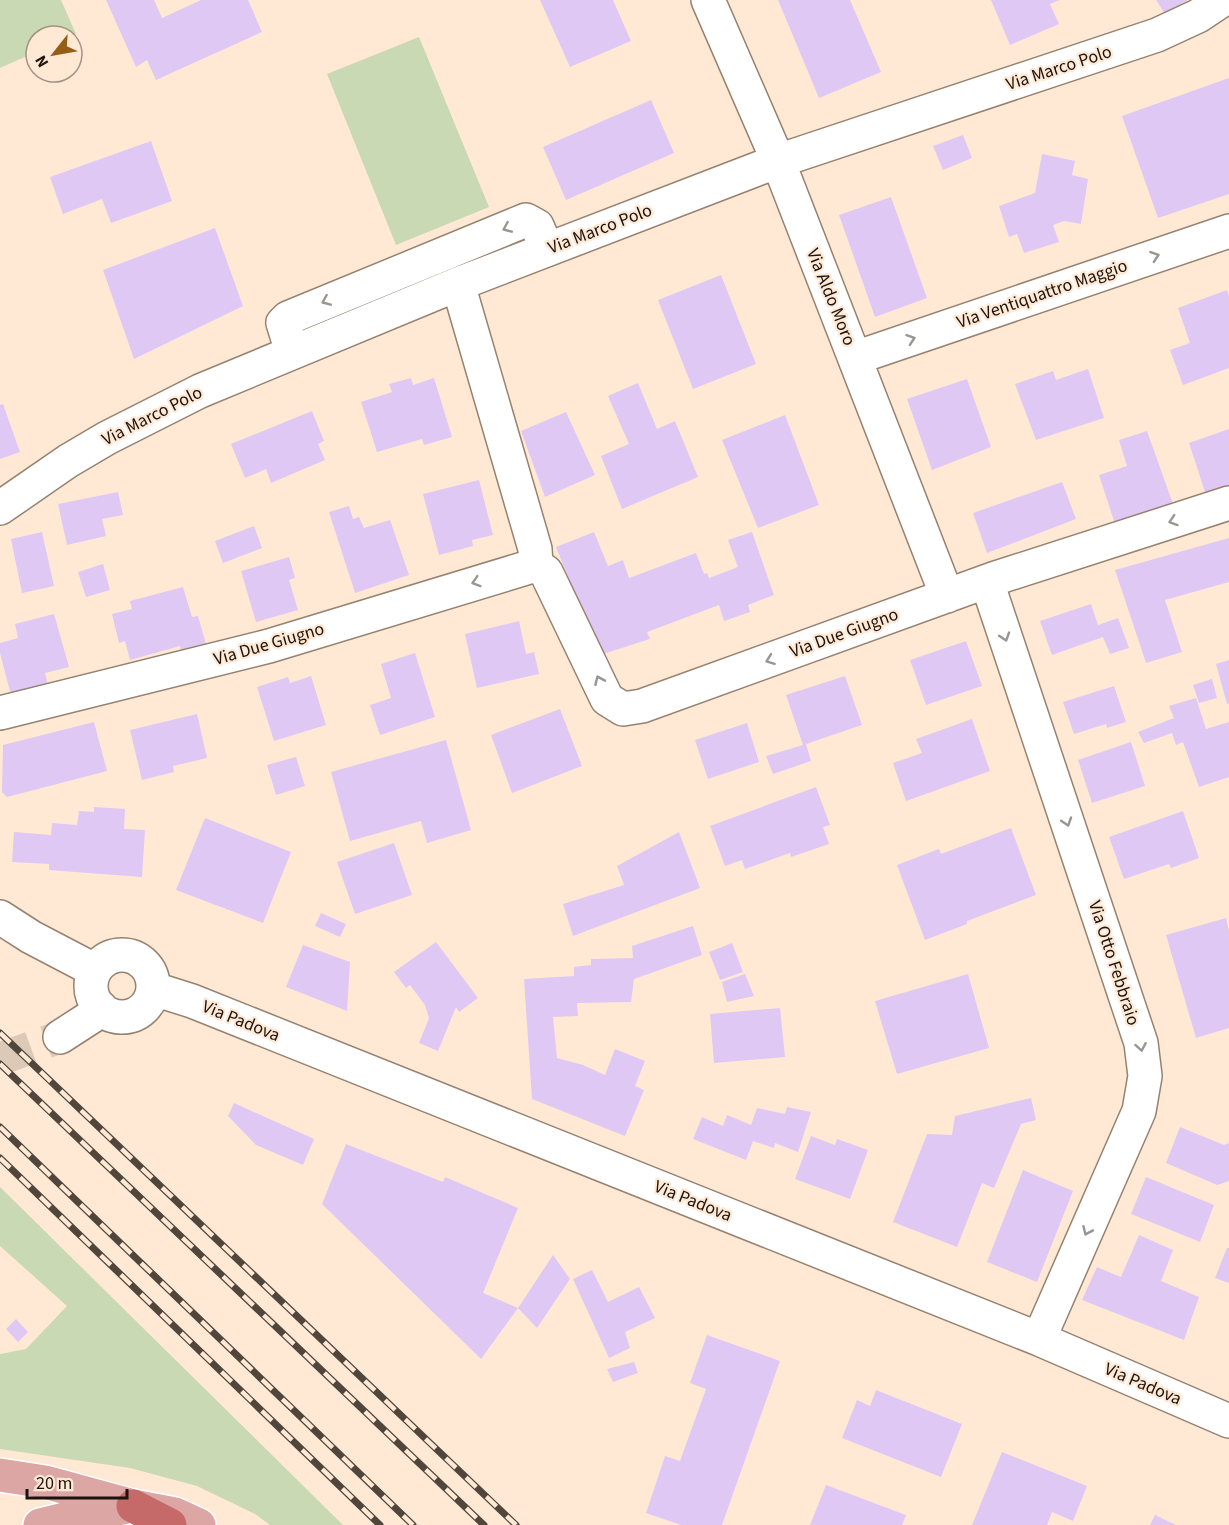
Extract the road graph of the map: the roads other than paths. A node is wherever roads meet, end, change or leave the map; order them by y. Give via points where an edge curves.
1 (708, 0) edge
2 (1222, 0) edge
3 (778, 161) junction
4 (1229, 231) edge
5 (547, 249) junction
6 (458, 284) junction
7 (292, 352) junction
8 (855, 358) junction
9 (1229, 503) edge
10 (0, 508) edge
11 (536, 565) junction
12 (987, 582) junction
13 (947, 596) junction
14 (0, 713) edge
15 (0, 917) edge
16 (94, 970) junction
17 (154, 989) junction
18 (101, 1008) junction
19 (60, 1037) tunnel mouth
20 (1039, 1339) junction
21 (1229, 1421) edge
22 (0, 1475) edge
23 (133, 1506) junction
24 (40, 1525) edge
25 (170, 1525) edge
26 (199, 1525) edge

1 - 3 street, Via Aldo Moro
2 - 3 street, Via Marco Polo via 1157,35
3 - 5 street, Via Marco Polo
3 - 8 street, Via Aldo Moro
8 -> 4 street, Via Ventiquattro Maggio
5 - 6 street, Via Marco Polo
5 -> 7 street via 537,226 526,220 288,318 283,323
6 - 7 street, Via Marco Polo
6 - 11 street, Via Due Giugno via 535,549
7 - 10 street, Via Marco Polo via 107,438
8 - 13 street, Via Aldo Moro
9 -> 12 street, Via Due Giugno
13 -> 11 street, Via Due Giugno via 642,706 623,709 607,699 546,572
11 -> 14 street, Via Due Giugno via 269,646
12 - 13 street, Via Due Giugno
12 -> 20 street, Via Otto Febbraio via 1141,1043 1145,1076 1139,1111
15 - 16 street
16 - 17 street via 104,959 119,954 134,956 146,965
16 - 18 street via 90,987
17 - 18 street via 146,1007 134,1015 120,1017
17 - 20 street, Via Padova
18 - 19 street
20 - 21 street, Via Padova
22 - 23 main road via 45,1482
23 - 24 main road
23 - 25 highway
23 - 26 main road via 175,1514

